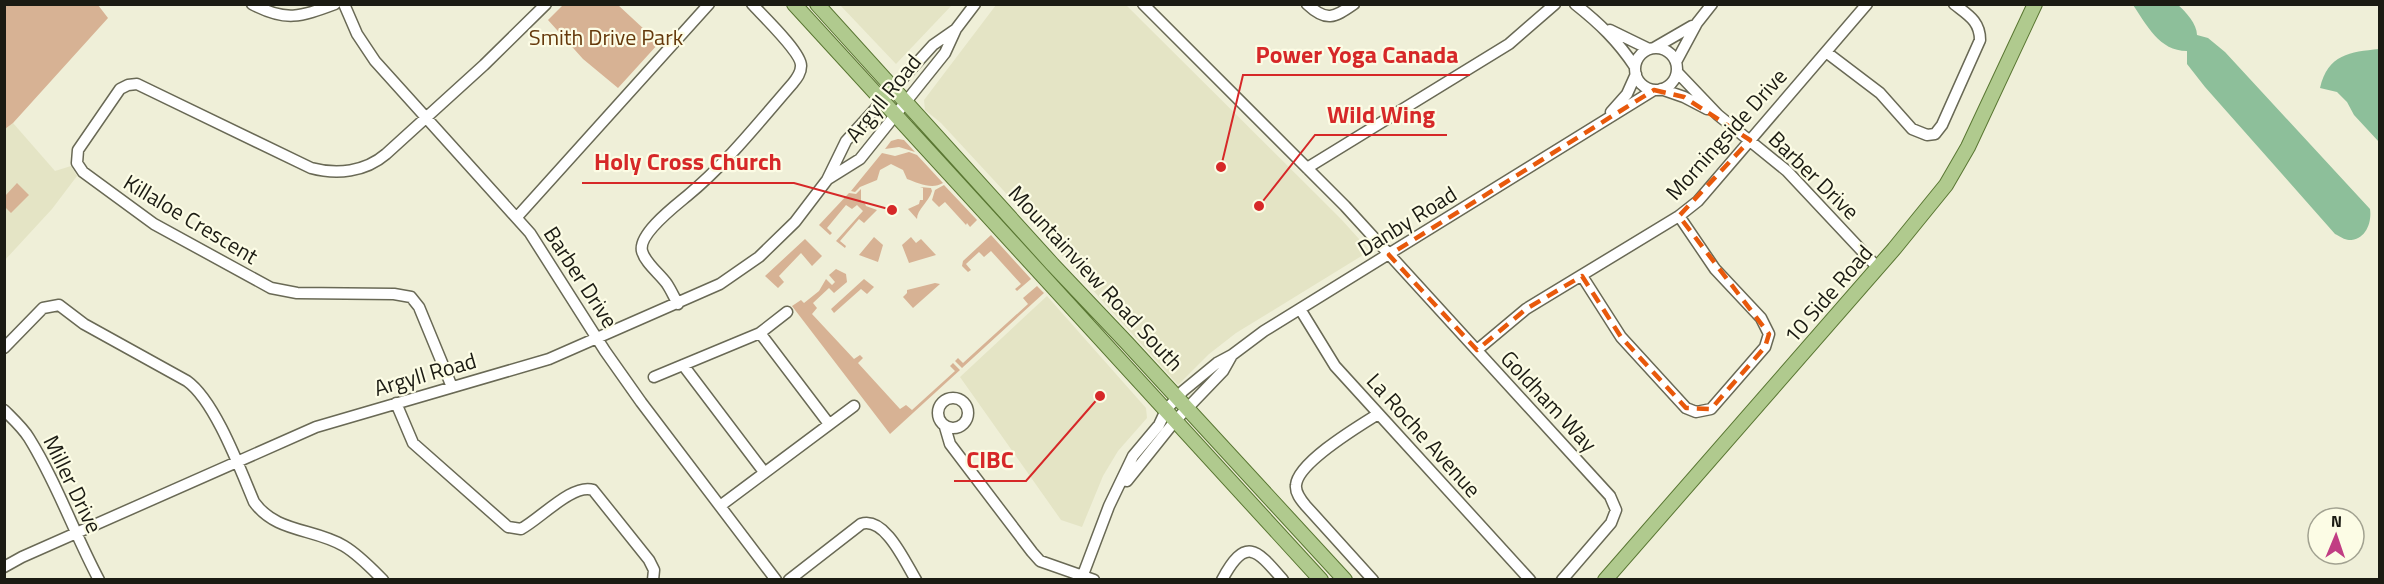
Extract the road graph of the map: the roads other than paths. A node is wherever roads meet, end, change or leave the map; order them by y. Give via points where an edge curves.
1 (252, 4) edge
2 (335, 4) edge
3 (344, 4) edge
4 (546, 4) edge
5 (709, 4) edge
6 (752, 4) edge
7 (794, 4) edge
8 (818, 4) edge
9 (975, 4) edge
10 (1143, 4) edge
11 (1307, 4) edge
12 (1354, 4) edge
13 (1555, 4) edge
14 (1575, 4) edge
15 (1712, 4) edge
16 (1867, 4) edge
17 (1954, 4) edge
18 (2035, 4) edge
19 (1697, 22) junction
20 (1605, 27) junction
21 (956, 29) junction
22 (1652, 48) junction
23 (1827, 52) junction
24 (1676, 67) junction
25 (1635, 71) junction
26 (894, 89) junction
27 (1658, 89) junction
28 (904, 101) junction
29 (883, 102) junction
30 (894, 114) junction
31 (1718, 115) junction
32 (426, 118) junction
33 (1603, 121) junction
34 (1750, 140) junction
35 (1307, 168) junction
36 (827, 180) junction
37 (1679, 216) junction
38 (517, 217) junction
39 (1389, 255) junction
40 (1878, 268) junction
41 (1582, 276) junction
42 (678, 304) junction
43 (1300, 309) junction
44 (787, 312) dead end
45 (760, 333) junction
46 (597, 339) junction
47 (4, 348) edge
48 (1477, 350) junction
49 (683, 365) junction
50 (654, 377) dead end
51 (452, 387) junction
52 (1182, 402) junction
53 (396, 403) junction
54 (854, 406) dead end
55 (4, 410) edge
56 (1378, 414) junction
57 (1170, 416) junction
58 (829, 424) junction
59 (945, 427) dead end
60 (237, 462) junction
61 (764, 472) junction
62 (720, 506) junction
63 (76, 533) junction
64 (4, 567) edge
65 (1086, 578) edge
66 (99, 579) edge
67 (383, 579) edge
68 (653, 579) edge
69 (776, 579) edge
70 (789, 579) edge
71 (915, 579) edge
72 (1222, 579) edge
73 (1283, 579) edge
74 (1321, 579) edge
75 (1345, 579) edge
76 (1373, 579) edge
77 (1530, 579) edge
78 (1562, 579) edge
79 (1605, 579) edge

1 - 2 street via 274,15 290,17
3 - 32 street, Barber Drive via 366,50
4 - 32 street
5 - 38 street
6 - 42 street via 797,55 802,66 793,83 729,156 645,238 642,247 646,258
7 - 29 main road, Mountainview Road South
8 - 26 main road, Mountainview Road South
9 - 21 street, Argyll Road
10 - 35 street, Goldham Way
11 - 12 street via 1325,17
13 - 35 street via 1509,44
14 - 20 street
15 - 19 street
16 - 23 street, Morningside Drive
17 - 23 street via 1975,21 1980,40 1935,134 1912,129 1880,93
18 - 40 main road, 10 Side Road via 1946,185
19 - 22 street
19 - 24 street
20 - 22 street
20 - 25 street
21 - 26 street, Argyll Road via 933,45
21 - 28 street, Argyll Road via 945,53
22 - 24 street via 1665,50
22 - 25 street via 1639,56
23 - 34 street, Morningside Drive
24 - 27 street via 1672,83
24 - 31 street, Barber Drive
25 - 27 street via 1642,85
25 - 33 street, Danby Road via 1627,94
26 - 28 main road, Mountainview Road South
26 - 29 street, Argyll Road
27 - 31 street, Barber Drive
27 - 33 street, Danby Road
28 - 30 street, Argyll Road
28 - 52 main road, Mountainview Road South
29 - 30 main road, Mountainview Road South
29 - 36 street, Argyll Road via 846,141
30 - 36 street, Argyll Road via 860,159
30 - 57 main road, Mountainview Road South
31 - 34 street, Barber Drive
32 - 38 street, Barber Drive
32 - 51 street, Killaloe Crescent via 371,165 351,171 319,170 137,84 128,85 120,89 81,144 77,163 96,183 153,224 271,288 289,293 411,297
33 - 39 street, Danby Road
34 - 37 street, Morningside Drive via 1698,201
34 - 40 street, Barber Drive via 1788,171
35 - 39 street, Goldham Way
36 - 42 street, Argyll Road via 795,222 759,257 720,285
37 - 41 street, Morningside Drive
37 - 41 street via 1715,269 1761,318 1769,334 1765,347 1711,409 1696,412 1686,408 1621,337
38 - 46 street, Barber Drive via 541,248
39 - 43 street, Danby Road
39 - 48 street, Goldham Way
40 - 79 main road, 10 Side Road
41 - 48 street, Morningside Drive via 1526,309
42 - 46 street, Argyll Road
43 - 52 street, Danby Road via 1245,343 1223,371
43 - 56 street, La Roche Avenue via 1335,366
44 - 45 street
45 - 49 street
45 - 58 street
46 - 51 street, Argyll Road via 531,365
46 - 62 street, Barber Drive
47 - 60 street via 43,308 64,308 84,324 199,390
48 - 78 street, Goldham Way via 1616,506 1611,523
49 - 50 street
49 - 61 street
51 - 53 street, Argyll Road
52 - 57 street, Danby Road
52 - 75 main road, Mountainview Road South
53 - 60 street, Argyll Road via 316,426
53 - 68 street via 412,443 508,527 520,529 576,491 593,489 650,560
54 - 58 street
55 - 63 street, Miller Drive via 28,436
56 - 76 street via 1317,456 1296,486 1306,506
56 - 77 street, La Roche Avenue
57 - 65 street, Danby Road via 1109,506
57 - 74 main road, Mountainview Road South
58 - 61 street
59 - 65 street via 950,444 1040,561
60 - 63 street, Argyll Road
60 - 67 street via 255,502 271,519 344,546
61 - 62 street
62 - 69 street, Barber Drive
63 - 64 street, Argyll Road
63 - 66 street, Miller Drive
70 - 71 street via 866,522 884,530
72 - 73 street via 1239,555 1252,552 1261,554

